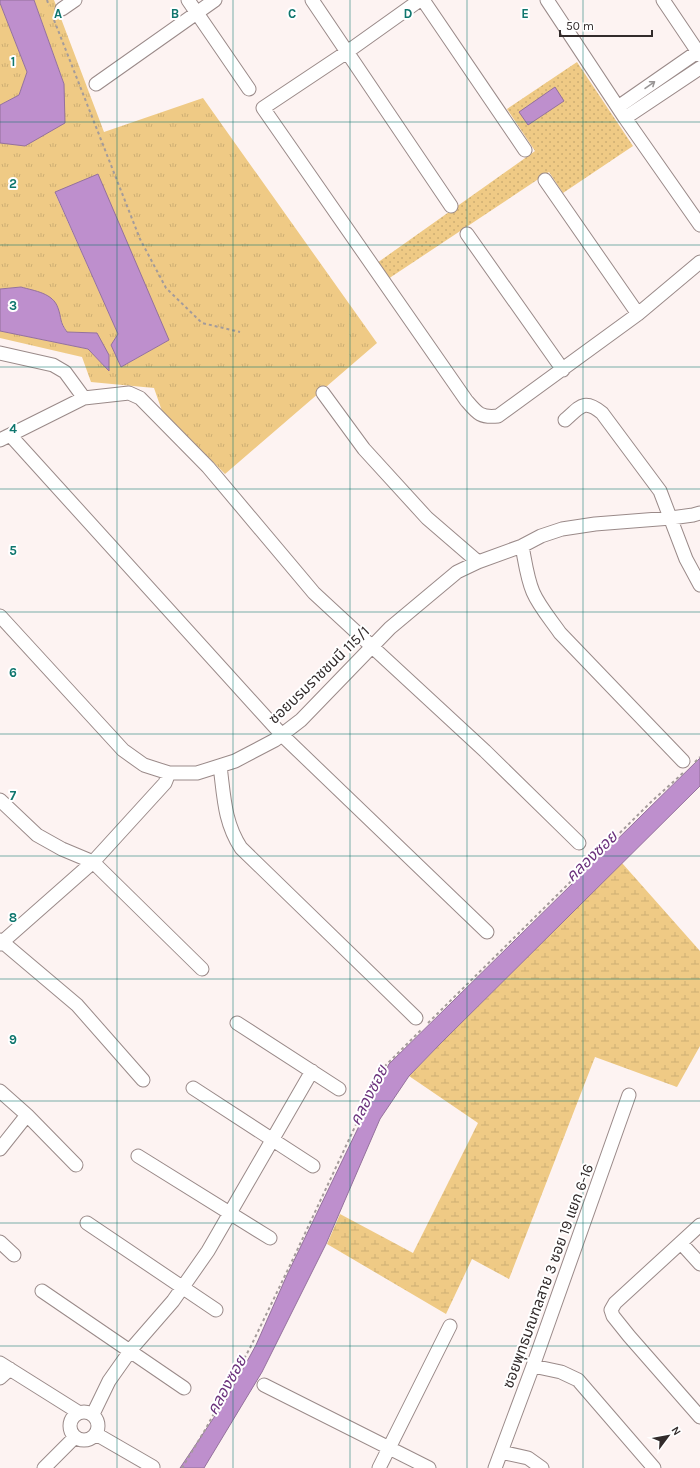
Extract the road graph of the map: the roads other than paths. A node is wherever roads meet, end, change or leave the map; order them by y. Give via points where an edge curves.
1 (75, 0) edge
2 (188, 0) edge
3 (215, 0) edge
4 (312, 0) edge
5 (420, 0) edge
6 (423, 0) edge
7 (547, 0) edge
8 (663, 0) edge
9 (55, 10) road end
10 (197, 12) junction
11 (347, 52) junction
12 (699, 52) edge
13 (700, 68) edge
14 (96, 84) dead end
15 (249, 89) dead end
16 (618, 107) junction
17 (625, 118) junction
18 (525, 150) dead end
19 (545, 180) dead end
20 (451, 206) dead end
21 (700, 225) edge
22 (467, 234) dead end
23 (700, 262) edge
24 (638, 314) junction
25 (0, 353) edge
26 (563, 370) junction
27 (324, 393) dead end
28 (84, 398) junction
29 (565, 420) dead end
30 (5, 438) edge
31 (700, 513) edge
32 (671, 518) junction
33 (522, 546) junction
34 (478, 562) junction
35 (700, 585) edge
36 (0, 616) edge
37 (372, 646) junction
38 (282, 735) junction
39 (687, 765) road end
40 (220, 766) junction
41 (168, 773) junction
42 (0, 800) edge
43 (579, 843) dead end
44 (93, 862) junction
45 (488, 932) dead end
46 (1, 942) edge
47 (202, 969) dead end
48 (416, 1018) dead end
49 (237, 1023) dead end
50 (312, 1071) junction
51 (142, 1080) dead end
52 (193, 1088) dead end
53 (339, 1089) dead end
54 (0, 1091) edge
55 (629, 1095) dead end
56 (27, 1115) junction
57 (272, 1139) junction
58 (0, 1149) edge
59 (138, 1156) dead end
60 (76, 1165) dead end
61 (313, 1166) dead end
62 (230, 1213) junction
63 (87, 1223) dead end
64 (700, 1225) edge
65 (270, 1238) dead end
66 (0, 1242) edge
67 (681, 1243) junction
68 (14, 1255) dead end
69 (700, 1264) edge
70 (183, 1287) junction
71 (42, 1292) dead end
72 (216, 1310) dead end
73 (450, 1326) dead end
74 (130, 1351) junction
75 (5, 1366) edge
76 (533, 1366) junction
77 (0, 1378) edge
78 (264, 1385) dead end
79 (184, 1388) dead end
80 (78, 1412) junction
81 (93, 1414) junction
82 (700, 1417) edge
83 (96, 1434) junction
84 (76, 1437) junction
85 (389, 1448) junction
86 (501, 1452) junction
87 (153, 1467) dead end
88 (44, 1468) edge
89 (378, 1468) edge
90 (429, 1468) edge
91 (495, 1468) edge
92 (542, 1468) edge
93 (654, 1468) edge

1 - 9 street
2 - 10 street
3 - 10 street
4 - 11 street
5 - 11 street
6 - 18 street
7 - 16 street
8 - 12 street
10 - 14 street
10 - 15 street
11 - 20 street
11 - 26 street via 263,108 477,413 486,417 498,416
16 -> 12 street
13 - 17 street
16 - 17 street
17 - 21 street
19 - 24 street
22 - 26 street
23 - 24 street
24 - 26 street
25 - 28 street via 53,364 65,372
27 - 34 street via 364,449 427,518
28 - 30 street
28 - 37 street via 129,393 140,398 208,467 314,593
29 - 32 street via 580,406 586,404 602,413 660,491
30 - 38 street
31 - 32 street, ซอยบรมราชชนนี 115/1
32 - 33 street, ซอยบรมราชชนนี 115/1 via 562,529
32 - 35 street via 686,559
33 - 34 street, ซอยบรมราชชนนี 115/1
33 - 39 street via 533,593 560,633
34 - 37 street, ซอยบรมราชชนนี 115/1 via 457,572
36 - 41 street, ซอยบรมราชชนนี 115/1 via 123,750 144,765
37 - 38 street, ซอยบรมราชชนนี 115/1 via 301,720
37 - 43 street via 486,751
38 - 40 street, ซอยบรมราชชนนี 115/1 via 235,761
38 - 45 street
40 - 41 street, ซอยบรมราชชนนี 115/1 via 198,773
40 - 48 street via 228,821 233,836 241,848
41 - 44 street via 165,782
42 - 44 street via 37,835
44 - 46 street
44 - 47 street
46 - 51 street via 77,1005
49 - 50 street
50 - 53 street
50 - 57 street
52 - 57 street
54 - 56 street
55 - 76 street, ซอยพุทธมณฑลสาย 3 ซอย 19 แยก 6-16
56 - 58 street
56 - 60 street
57 - 61 street
57 - 62 street
59 - 62 street
62 - 65 street
62 - 70 street
63 - 70 street
64 - 67 street
66 - 68 street
67 - 69 street
67 - 82 street via 615,1303 611,1310 628,1336
70 - 72 street
70 - 74 street
71 - 74 street
73 - 85 street
74 - 79 street
74 - 81 street via 109,1381
75 - 77 street
75 - 80 street
76 - 86 street, ซอยพุทธมณฑลสาย 3 ซอย 19 แยก 6-16
76 - 93 street via 561,1372 578,1380
78 - 85 street
80 - 81 street via 86,1411
80 - 84 street via 72,1417 70,1424 71,1431
81 - 83 street via 98,1420
83 - 84 street via 90,1439
83 - 87 street
84 - 88 street
85 - 89 street
85 - 90 street
86 - 91 street, ซอยพุทธมณฑลสาย 3 ซอย 19 แยก 6-16
86 - 92 street via 528,1458

